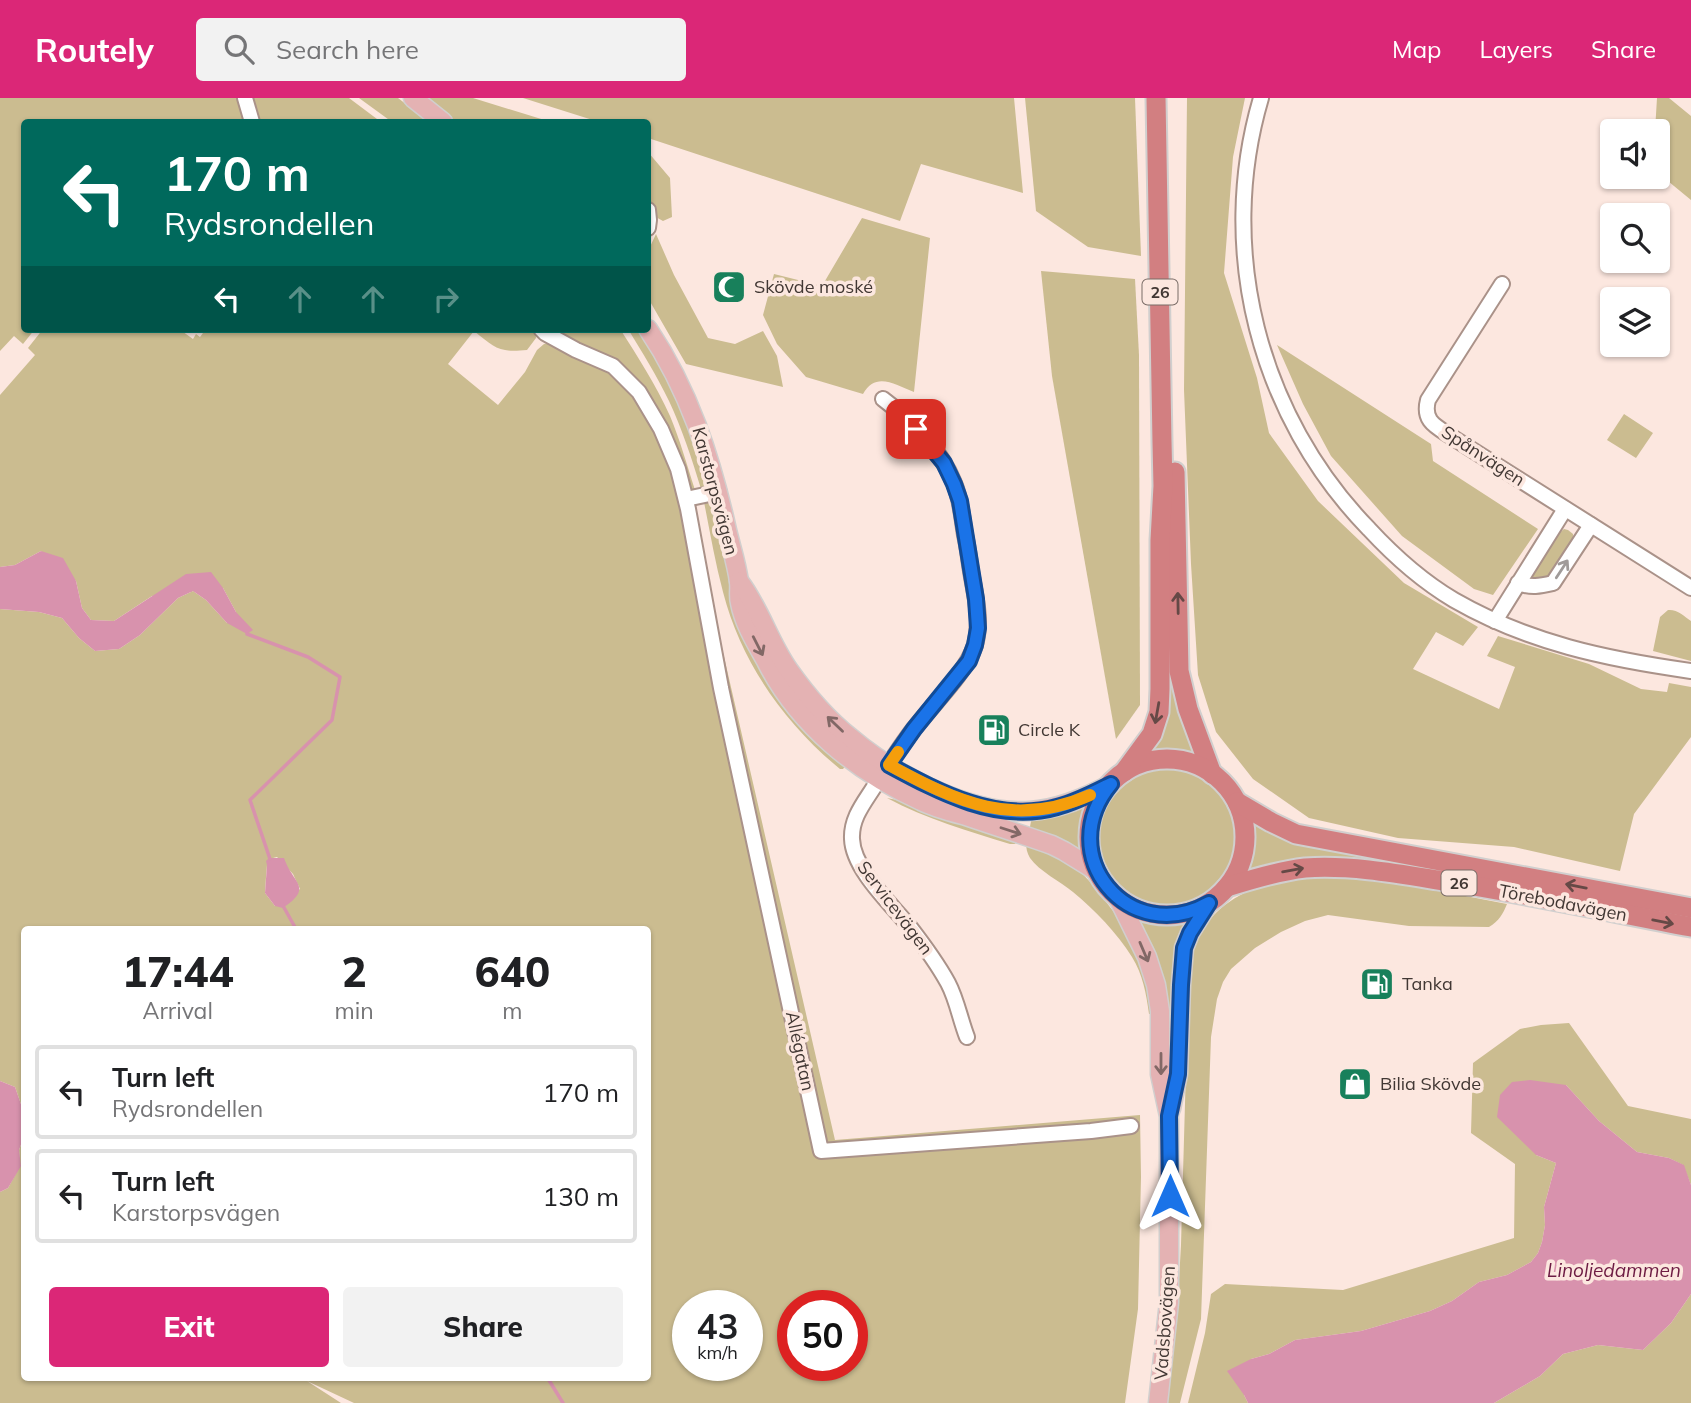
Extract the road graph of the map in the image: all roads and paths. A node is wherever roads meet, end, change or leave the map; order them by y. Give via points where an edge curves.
1 (245, 98) edge
2 (413, 98) edge
3 (1156, 98) edge
4 (1168, 98) edge
5 (1261, 98) edge
6 (251, 119) edge
7 (439, 119) edge
8 (1502, 284) dead end
9 (548, 333) edge
10 (651, 333) edge
11 (883, 399) dead end
12 (719, 492) junction
13 (685, 499) junction
14 (1565, 509) junction
15 (1591, 524) junction
16 (1518, 583) junction
17 (1691, 588) edge
18 (1495, 621) junction
19 (1691, 671) edge
20 (884, 772) junction
21 (1212, 774) junction
22 (1117, 778) junction
23 (1237, 802) junction
24 (1098, 872) junction
25 (1227, 887) junction
26 (1117, 896) junction
27 (1209, 903) junction
28 (1691, 908) edge
29 (1691, 927) edge
30 (967, 1037) dead end
31 (1169, 1116) junction
32 (1131, 1126) dead end
33 (1157, 1403) edge

1 - 6 street
2 - 7 main road
3 -> 22 highway, 26 via 1163,442 1160,689 1152,734
21 -> 4 highway, 26 via 1179,671
5 - 18 street via 1247,168 1245,266 1257,331 1282,402 1320,470 1382,543 1418,576
8 - 14 street, Spånvägen via 1428,400 1427,417
9 - 13 street via 614,366 639,392 661,429
10 - 12 main road, Karstorpsvägen via 691,409
11 - 20 street, Servicevägen via 922,436 954,484 978,628 969,661
12 - 13 street
12 - 20 main road, Karstorpsvägen via 740,602 774,678 800,713 852,762
13 - 32 street, Allégatan via 821,1151
14 - 15 street, Spånvägen
14 - 16 street
16 -> 15 street via 1537,587 1553,583
15 - 17 street, Spånvägen
16 - 18 street
18 - 19 street via 1590,654
20 - 22 main road, Karstorpsvägen via 964,801 1028,811 1055,808
20 -> 24 main road, Karstorpsvägen via 921,801 1052,845
20 - 30 street, Servicevägen via 855,818 853,848 870,879 948,983
21 - 22 highway, 26 via 1175,760 1149,762
21 - 23 highway, 26
22 - 24 highway, 26 via 1097,803 1090,826 1090,849
23 - 25 highway, 26 via 1244,846
28 -> 23 highway, Törebodavägen / 26 via 1296,834
24 - 26 highway, 26
25 - 27 highway, 26
25 -> 29 highway, Törebodavägen / 26 via 1304,868 1369,870
26 - 27 highway, 26 via 1142,911 1162,915 1181,914
26 -> 31 main road, Vadsbovägen via 1156,985 1160,1074
27 - 31 main road, Vadsbovägen via 1184,948 1178,1074
31 - 33 main road, Vadsbovägen via 1169,1302

